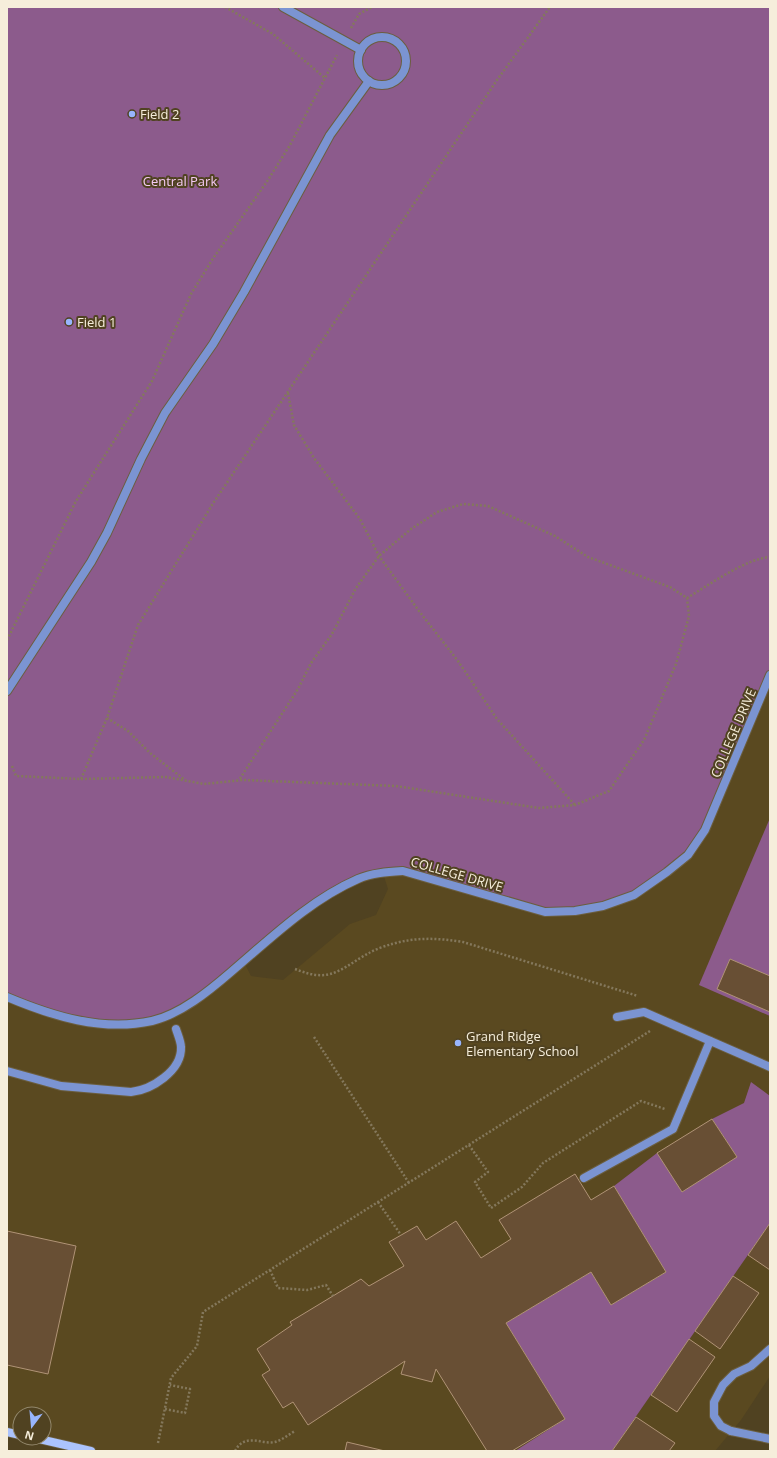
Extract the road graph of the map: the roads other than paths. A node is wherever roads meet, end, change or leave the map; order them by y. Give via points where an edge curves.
1 (283, 7) edge
2 (361, 50) junction
3 (369, 81) junction
4 (770, 675) edge
5 (7, 691) edge
6 (7, 998) edge
7 (617, 1017) dead end
8 (176, 1029) dead end
9 (710, 1041) junction
10 (770, 1067) edge
11 (7, 1070) edge
12 (584, 1178) dead end
13 (770, 1349) edge
14 (770, 1439) edge
15 (52, 1442) edge
16 (91, 1451) edge

1 - 2 street
2 - 3 street via 358,63
2 - 3 street via 368,42 383,37 397,43 405,56 403,72 398,78 384,85
3 - 5 street via 330,135 244,292 213,344 165,413 91,562
4 - 6 street, COLLEGE DRIVE via 705,830 688,855 634,895 603,906 575,911 545,912 403,870 383,873 359,879 289,921 206,994 152,1021 96,1023 74,1020
7 - 9 street via 644,1012
8 - 11 street via 182,1046 176,1066 167,1075 141,1091 61,1086
9 - 10 street
9 - 12 street via 673,1129
13 - 14 street via 751,1366 734,1374 714,1402 714,1416 721,1426 731,1431
15 - 16 street

